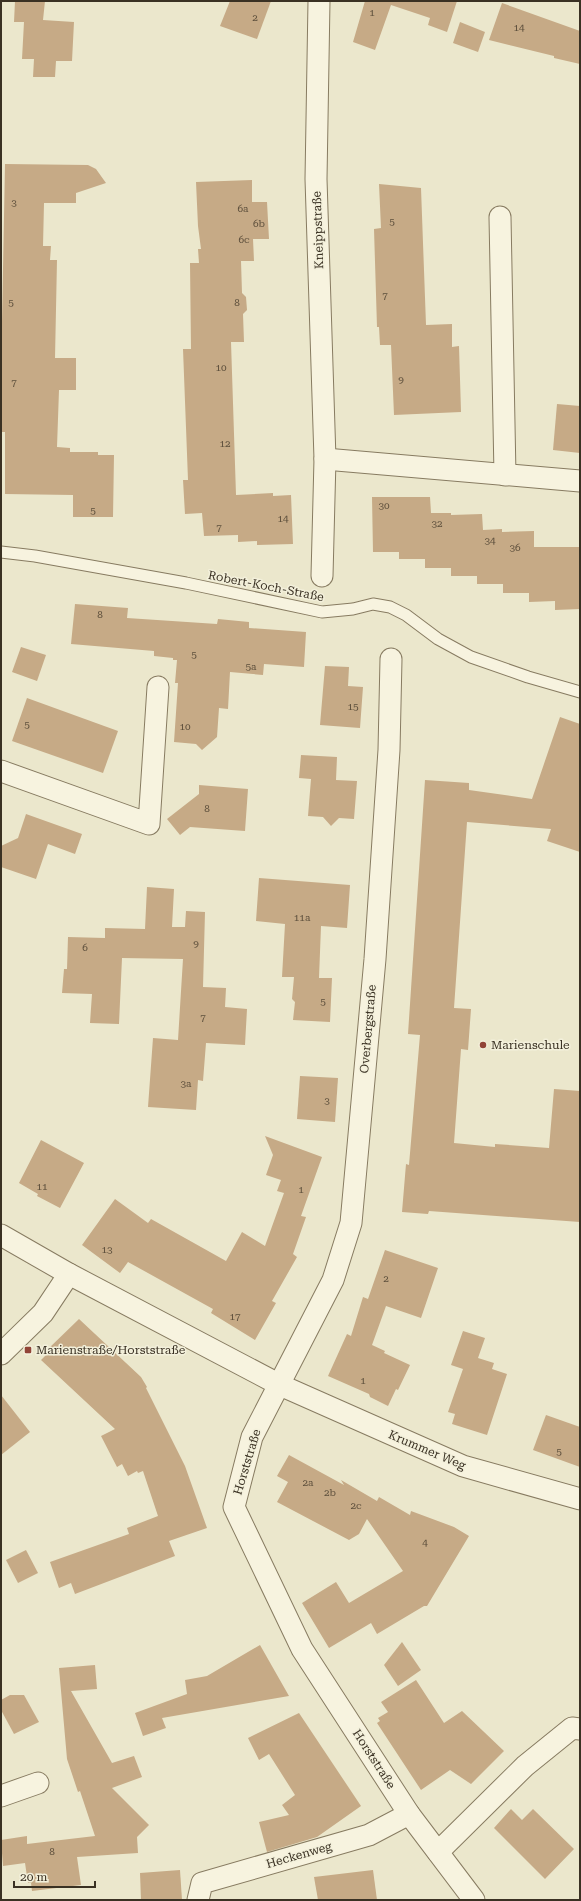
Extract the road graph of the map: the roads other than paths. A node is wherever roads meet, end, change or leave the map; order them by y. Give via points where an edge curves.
1 (319, 1) edge
2 (500, 217) dead end
3 (325, 459) junction
4 (505, 474) junction
5 (580, 481) edge
6 (1, 552) edge
7 (322, 576) dead end
8 (391, 658) dead end
9 (158, 687) dead end
10 (580, 692) edge
11 (1, 771) edge
12 (1, 1235) edge
13 (69, 1274) junction
14 (1, 1354) edge
15 (280, 1384) junction
16 (580, 1499) edge
17 (580, 1730) edge
18 (38, 1783) dead end
19 (1, 1796) edge
20 (409, 1814) junction
21 (438, 1852) junction
22 (198, 1900) edge
23 (474, 1900) edge

1 - 3 street, Kneippstraße via 316,179
2 - 4 street
3 - 4 street
3 - 7 street, Kneippstraße
4 - 5 street
6 - 10 lane, Robert-Koch-Straße via 186,583 322,612 372,604 390,607 406,615 438,639 471,657
8 - 15 street, Overbergstraße via 389,750 376,951 351,1222 333,1280
9 - 11 street via 149,824
12 - 13 street
13 - 14 street via 43,1313
13 - 15 street
15 - 16 street, Krummer Weg via 463,1466
15 - 20 street, Horststraße via 252,1437 234,1507 302,1649
17 - 21 street via 572,1728 525,1766
18 - 19 street
20 - 21 street, Horststraße
20 - 22 street, Heckenweg via 369,1835 202,1884
21 - 23 street, Horststraße

